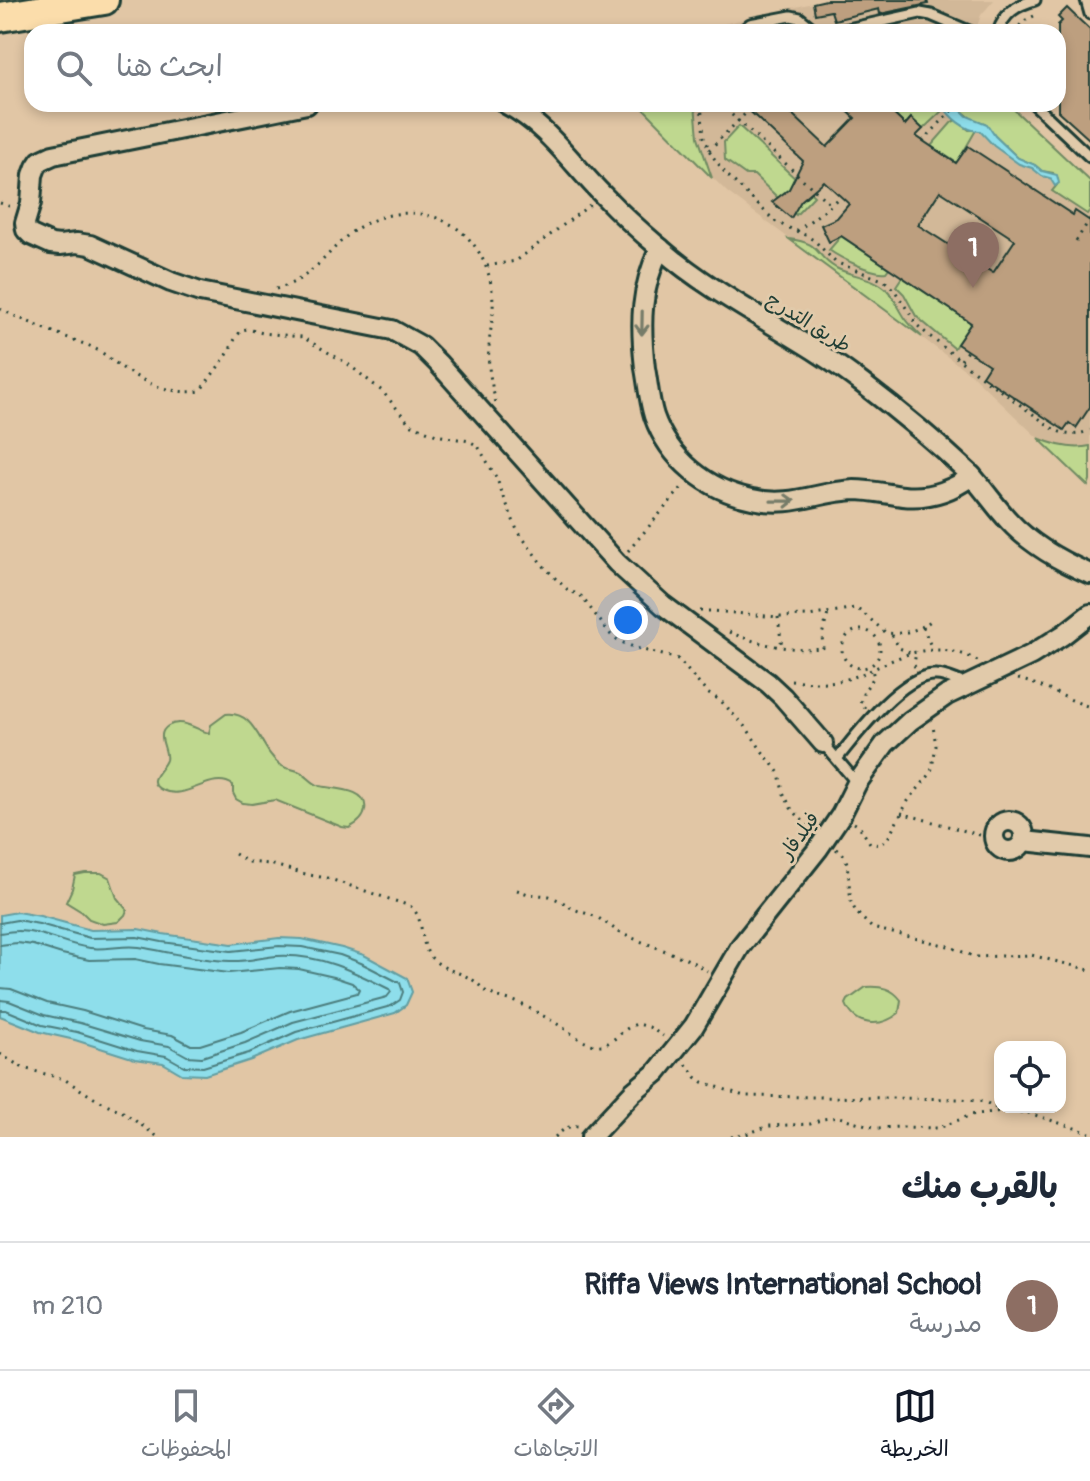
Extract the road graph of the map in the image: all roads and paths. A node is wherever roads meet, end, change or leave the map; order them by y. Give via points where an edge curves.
1 (104, 0) edge
2 (1035, 0) edge
3 (1086, 0) edge
4 (1038, 14) dead end
5 (1090, 14) edge
6 (0, 17) edge
7 (750, 24) edge
8 (807, 24) edge
9 (870, 24) edge
10 (952, 24) edge
11 (1000, 24) edge
12 (1021, 24) edge
13 (267, 112) edge
14 (519, 112) edge
15 (702, 112) edge
16 (728, 112) edge
17 (950, 112) edge
18 (1042, 112) edge
19 (746, 113) dead end
20 (738, 121) junction
21 (923, 141) dead end
22 (709, 150) junction
23 (1090, 157) edge
24 (603, 195) junction
25 (840, 196) dead end
26 (831, 205) junction
27 (1090, 219) edge
28 (797, 231) junction
29 (1076, 241) dead end
30 (660, 248) junction
31 (487, 266) junction
32 (890, 275) dead end
33 (885, 281) junction
34 (243, 300) junction
35 (0, 309) edge
36 (967, 351) dead end
37 (961, 360) junction
38 (490, 422) junction
39 (1090, 430) edge
40 (694, 473) junction
41 (972, 476) junction
42 (617, 563) junction
43 (1090, 574) edge
44 (828, 614) junction
45 (1090, 614) edge
46 (778, 617) junction
47 (702, 618) dead end
48 (934, 618) dead end
49 (923, 627) junction
50 (722, 629) dead end
51 (891, 634) junction
52 (782, 648) junction
53 (933, 650) junction
54 (914, 652) junction
55 (871, 668) junction
56 (992, 673) junction
57 (922, 677) junction
58 (768, 683) junction
59 (1034, 683) dead end
60 (968, 684) junction
61 (1090, 707) edge
62 (928, 708) junction
63 (873, 715) junction
64 (823, 743) joint
65 (837, 759) junction
66 (857, 783) junction
67 (901, 813) junction
68 (841, 815) junction
69 (994, 839) joint
70 (823, 841) junction
71 (1090, 848) edge
72 (235, 854) dead end
73 (517, 890) dead end
74 (1090, 970) edge
75 (719, 981) junction
76 (676, 1050) junction
77 (0, 1054) edge
78 (994, 1107) edge
79 (994, 1112) edge
80 (1029, 1113) edge
81 (1090, 1133) edge
82 (158, 1137) edge
83 (591, 1137) edge
84 (731, 1137) edge

1 - 6 main road
2 - 11 lane via 1016,7
3 - 5 lane
4 - 12 path
7 - 8 lane via 791,16
9 - 10 lane via 920,13
13 - 34 street via 53,155 36,167 25,223 31,235 55,245 90,245 187,288
14 - 24 street, طريق التدرج via 541,128
15 - 22 path
16 - 20 path
17 - 21 path
18 - 23 lane
19 - 20 path
20 - 22 path
20 - 26 path
22 - 28 path via 776,222
24 - 30 street, طريق التدرج
24 - 31 path via 516,261
25 - 26 path
26 - 28 path
27 - 29 path
28 - 33 path via 835,262
30 -> 40 street via 642,305 650,400 664,438
30 - 41 street, طريق التدرج via 851,375
31 - 34 path via 469,239 448,223 419,214 387,215 347,235 304,276
31 - 38 path via 493,302 489,363 496,404
32 - 33 path
33 - 37 path via 918,326
34 - 38 street via 401,334 429,354
35 - 70 path via 89,345 154,385 187,393 200,391 242,330 302,337 382,391 410,424 478,446 517,530 541,563 590,605 611,635 678,659 707,693 720,700 779,773 798,818
36 - 37 path
37 - 39 path via 1055,430 1076,435
38 - 42 street
40 -> 41 street via 734,495 765,502 857,490 929,496
40 - 42 path
41 - 43 street, طريق التدرج via 1021,533
42 - 58 street via 663,605
44 - 46 path
44 - 51 path via 855,608
44 - 52 path via 823,648
45 - 56 street, فيلدفار via 1031,655
46 - 47 path via 696,612
46 - 52 path
48 - 49 path
49 - 51 path
49 - 53 path
50 - 52 path
51 - 54 path via 899,648
53 - 54 path
53 - 56 path via 967,655
54 - 55 path
54 - 57 path
55 - 55 path via 879,643 871,633 852,633 843,655 851,666
55 - 58 path via 832,682
55 - 63 path via 874,677 860,703
56 - 60 street, فيلدفار
57 - 60 lane via 936,675
57 - 63 lane
58 - 64 street
59 - 61 path
60 - 62 street, فيلدفار
62 - 66 street, فيلدفار via 885,744
62 - 67 path via 936,756 931,773
63 - 65 lane
64 - 65 lane
65 - 66 lane
66 - 68 street, فيلدفار
67 - 68 path via 880,845 870,843 859,826
67 - 69 path
68 - 70 street, فيلدفار
69 - 71 street via 1009,852 1024,841
70 - 74 path via 844,855 851,902 880,932 975,957 1031,955
70 - 75 street, فيلدفار
72 - 76 path via 410,906 431,958 585,1042 607,1045 638,1024 661,1034
73 - 75 path via 549,896 597,917 622,934 689,960
75 - 76 street, فيلدفار
76 - 78 path via 703,1082 744,1096 962,1099
76 - 83 street, فيلدفار
77 - 82 path via 23,1068 64,1079
79 - 84 path via 939,1128 877,1128 839,1117
80 - 81 path

